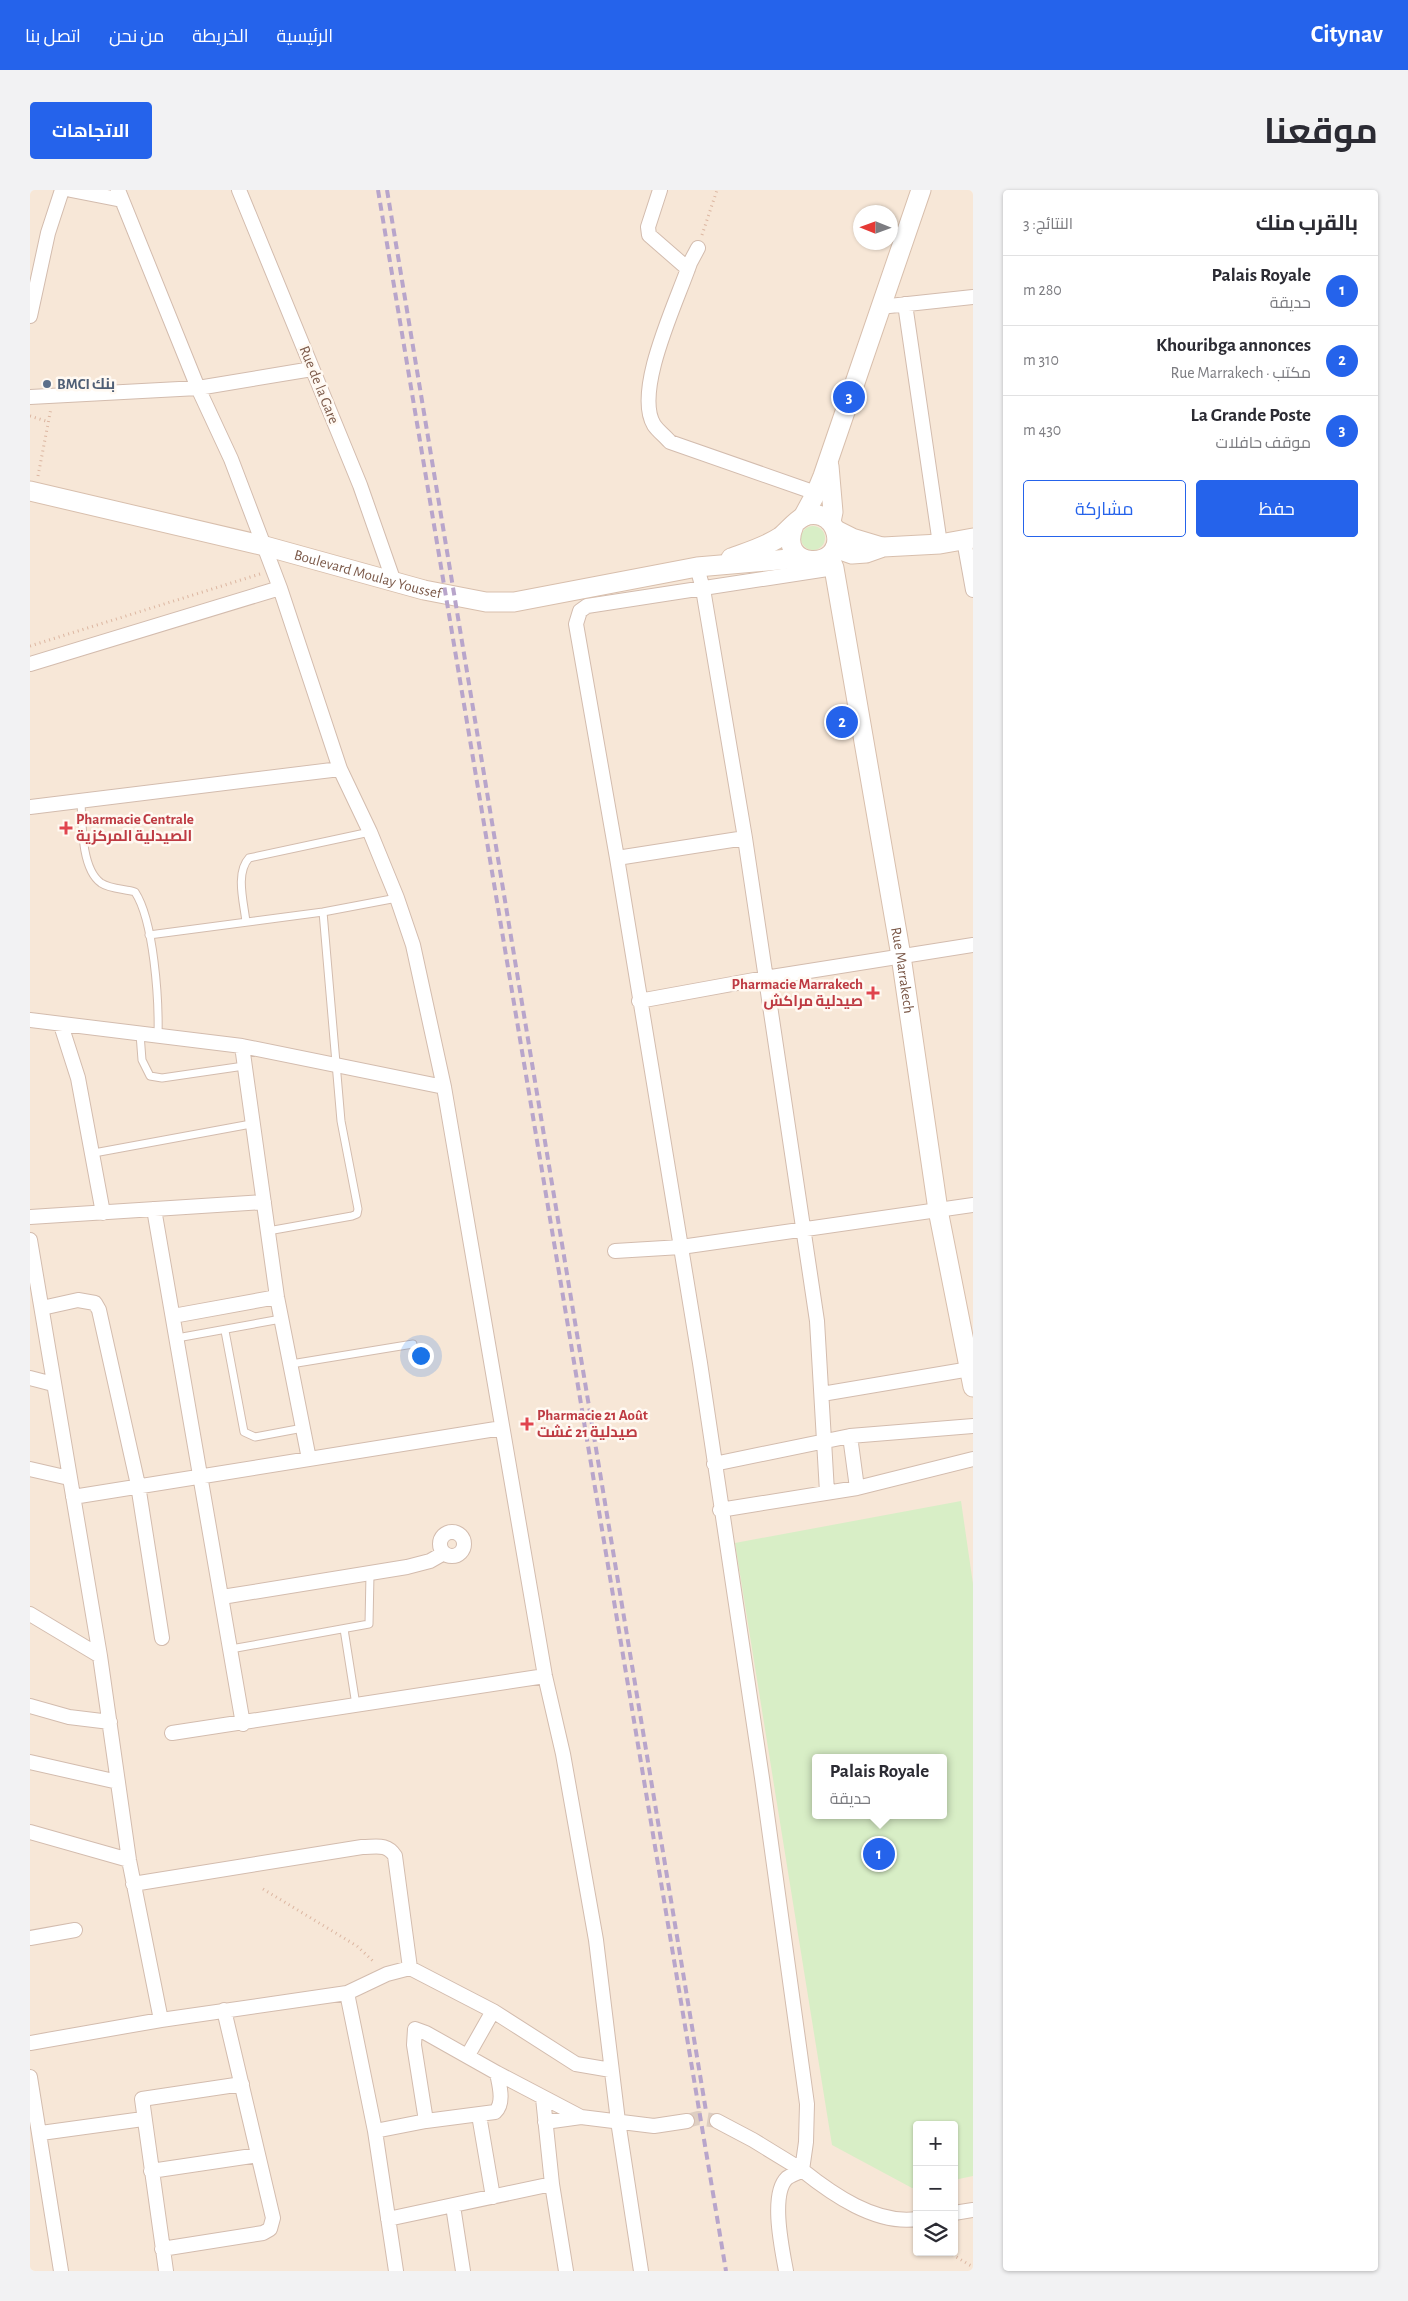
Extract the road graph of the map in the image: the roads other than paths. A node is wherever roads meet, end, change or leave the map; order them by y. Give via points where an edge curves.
1 (62, 190) edge
2 (71, 190) edge
3 (239, 190) edge
4 (660, 190) edge
5 (920, 190) edge
6 (120, 195) edge
7 (698, 248) road end
8 (688, 269) junction
9 (35, 270) edge
10 (973, 297) edge
11 (905, 304) junction
12 (880, 307) junction
13 (30, 316) edge
14 (312, 368) junction
15 (198, 388) junction
16 (30, 397) edge
17 (829, 457) junction
18 (32, 492) edge
19 (816, 494) junction
20 (798, 521) junction
21 (968, 539) edge
22 (940, 544) junction
23 (833, 545) junction
24 (264, 546) junction
25 (801, 558) junction
26 (703, 567) junction
27 (394, 582) junction
28 (280, 588) junction
29 (702, 589) junction
30 (973, 590) edge
31 (30, 664) edge
32 (340, 769) junction
33 (81, 800) junction
34 (30, 807) edge
35 (370, 832) junction
36 (745, 838) junction
37 (617, 858) junction
38 (397, 898) junction
39 (323, 912) junction
40 (246, 922) junction
41 (149, 935) junction
42 (973, 945) edge
43 (901, 956) junction
44 (765, 978) junction
45 (640, 1002) junction
46 (30, 1020) edge
47 (61, 1025) junction
48 (140, 1034) junction
49 (158, 1036) junction
50 (242, 1046) junction
51 (335, 1064) junction
52 (244, 1066) junction
53 (444, 1087) junction
54 (252, 1124) junction
55 (94, 1153) junction
56 (264, 1202) junction
57 (973, 1206) edge
58 (154, 1209) junction
59 (938, 1210) junction
60 (103, 1212) junction
61 (30, 1217) edge
62 (803, 1228) junction
63 (268, 1231) junction
64 (30, 1240) edge
65 (681, 1247) junction
66 (615, 1251) dead end
67 (34, 1280) edge
68 (277, 1297) junction
69 (42, 1308) junction
70 (173, 1316) junction
71 (281, 1320) junction
72 (225, 1331) junction
73 (176, 1338) junction
74 (413, 1344) dead end
75 (291, 1364) junction
76 (972, 1374) edge
77 (30, 1378) edge
78 (53, 1384) junction
79 (822, 1394) junction
80 (973, 1426) edge
81 (303, 1428) junction
82 (502, 1428) junction
83 (850, 1436) junction
84 (825, 1440) junction
85 (308, 1459) junction
86 (973, 1459) edge
87 (714, 1464) junction
88 (30, 1469) edge
89 (201, 1476) junction
90 (69, 1478) junction
91 (138, 1485) junction
92 (857, 1488) junction
93 (827, 1492) junction
94 (73, 1497) junction
95 (720, 1510) junction
96 (444, 1553) dead end
97 (370, 1574) junction
98 (222, 1597) junction
99 (30, 1614) edge
100 (344, 1629) junction
101 (162, 1638) dead end
102 (231, 1649) junction
103 (100, 1656) junction
104 (545, 1676) junction
105 (30, 1706) edge
106 (356, 1706) junction
107 (110, 1722) junction
108 (243, 1724) junction
109 (172, 1733) dead end
110 (30, 1762) edge
111 (118, 1782) junction
112 (30, 1832) edge
113 (129, 1860) junction
114 (133, 1884) junction
115 (75, 1930) dead end
116 (30, 1938) edge
117 (410, 1968) junction
118 (347, 1993) junction
119 (224, 2010) junction
120 (493, 2011) junction
121 (161, 2020) junction
122 (30, 2043) edge
123 (468, 2055) junction
124 (611, 2070) junction
125 (497, 2073) junction
126 (30, 2077) edge
127 (242, 2084) junction
128 (544, 2098) junction
129 (479, 2114) junction
130 (581, 2118) junction
131 (144, 2119) junction
132 (426, 2121) junction
133 (618, 2121) junction
134 (687, 2121) tunnel mouth
135 (717, 2121) tunnel mouth
136 (545, 2122) junction
137 (375, 2131) junction
138 (41, 2133) junction
139 (258, 2155) junction
140 (802, 2170) junction
141 (152, 2171) junction
142 (552, 2184) junction
143 (493, 2197) junction
144 (453, 2206) junction
145 (973, 2210) edge
146 (958, 2212) edge
147 (913, 2219) edge
148 (388, 2220) junction
149 (162, 2250) junction
150 (61, 2271) edge
151 (166, 2271) edge
152 (396, 2271) edge
153 (463, 2271) edge
154 (566, 2271) edge
155 (641, 2271) edge
156 (786, 2271) edge

1 - 9 street
2 - 6 street
3 - 14 street, Rue de la Gare
4 - 8 street via 648,227 649,235
5 - 12 main road
6 - 15 street
7 - 8 street
8 - 19 street via 650,372 649,406 654,424 670,442
9 - 13 street
10 - 11 street
11 - 12 street
11 - 22 street
12 - 17 main road
14 - 15 street
14 - 27 street, Rue de la Gare via 360,486
15 - 16 street
15 - 24 street via 231,459
17 - 19 main road
17 - 23 main road, Rue Marrakech
18 - 24 main road, Boulevard Moulay Youssef
19 - 20 main road
20 - 23 main road via 814,514
20 - 25 main road via 790,540
20 - 26 main road via 761,547
21 - 22 main road
21 - 30 street
22 - 23 main road via 883,547 852,554
23 - 25 main road via 813,562
23 - 29 street
23 - 43 main road, Rue Marrakech
24 - 27 main road, Boulevard Moulay Youssef
24 - 28 street
25 - 26 main road
26 - 27 main road, Boulevard Moulay Youssef via 514,602 486,602
26 - 29 street
28 - 31 street
28 - 32 street
29 - 36 street
29 - 37 street via 587,606 577,618
32 - 33 street
32 - 35 street
33 - 34 street
33 - 41 lane via 85,850 94,874 107,886 135,892
35 - 38 street
35 - 40 lane via 249,858 242,866
36 - 37 street
36 - 44 street
37 - 45 street
38 - 39 lane
38 - 53 street via 413,945
39 - 40 lane
39 - 51 lane
40 - 41 lane
41 - 49 lane via 159,1002
42 - 43 street
43 - 44 street
43 - 59 main road, Rue Marrakech
44 - 45 street
44 - 62 street
45 - 65 street
46 - 47 street
47 - 48 street
47 - 55 street via 78,1078
48 - 49 street
48 - 52 lane via 142,1060 150,1076 162,1078
49 - 50 street
50 - 51 street
50 - 52 street
51 - 53 street
51 - 63 lane via 357,1214
52 - 54 street
53 - 82 street
54 - 55 lane
54 - 56 street
55 - 60 street
56 - 58 street
56 - 63 street
57 - 59 street
58 - 60 street
58 - 70 street
59 - 62 street
59 - 76 main road, Rue Marrakech
60 - 61 street
62 - 65 street
62 - 79 street via 817,1321
63 - 68 street
64 - 67 street
65 - 66 street
65 - 87 street
67 - 69 street
68 - 70 street
68 - 71 street
69 - 78 street
69 - 91 street via 78,1300 95,1303 99,1310
70 - 73 street
71 - 72 lane
71 - 75 street
72 - 73 lane
72 - 81 lane via 244,1432 255,1437
73 - 89 street
74 - 75 lane
75 - 81 street
76 - 79 street
77 - 78 street
78 - 90 street
79 - 84 street
80 - 83 street
81 - 85 street
82 - 85 street
82 - 104 street
83 - 84 street
83 - 92 street
84 - 87 street
84 - 93 street
85 - 89 street
86 - 92 street
87 - 95 street
88 - 90 street
89 - 91 street
89 - 98 street
90 - 94 street
91 - 94 street
91 - 101 street
92 - 93 street
93 - 95 street
94 - 103 street
95 - 140 street via 762,1778 807,2104
96 - 97 street via 430,1561
97 - 98 street
97 - 100 lane via 369,1624
98 - 102 street
99 - 103 street
100 - 102 lane
100 - 106 lane
102 - 108 street
103 - 107 street
104 - 106 street
104 - 124 street via 563,1754 596,1940
105 - 107 street via 69,1717
106 - 108 street
107 - 111 street
108 - 109 street
110 - 111 street
111 - 113 street
112 - 113 street
113 - 114 street
114 - 117 street via 384,1846 390,1848 395,1856
114 - 121 street
115 - 116 street
117 - 118 street via 387,1974
117 - 120 street
118 - 119 street
118 - 137 street
119 - 121 street
119 - 127 street
120 - 123 street
120 - 124 street via 576,2064
121 - 122 street
123 - 125 street
123 - 132 street via 415,2029 414,2045
124 - 133 street
125 - 128 street
125 - 129 street via 498,2109
126 - 138 street
127 - 131 street via 148,2096 142,2099
127 - 139 street
128 - 130 street
128 - 136 street
129 - 132 street
129 - 143 street
130 - 133 street
130 - 136 street
131 - 138 street
131 - 141 street
132 - 137 street
133 - 134 street via 654,2126
133 - 155 street
135 - 140 street
136 - 142 street
137 - 148 street
138 - 150 street
139 - 141 street
139 - 149 street via 273,2218 270,2229 263,2234
140 - 147 street via 859,2208 890,2217
140 - 156 street via 788,2178 780,2192 778,2211
141 - 149 street
142 - 143 street
142 - 154 street
143 - 144 street
144 - 148 street
144 - 153 street
145 - 146 street
148 - 152 street
149 - 151 street

